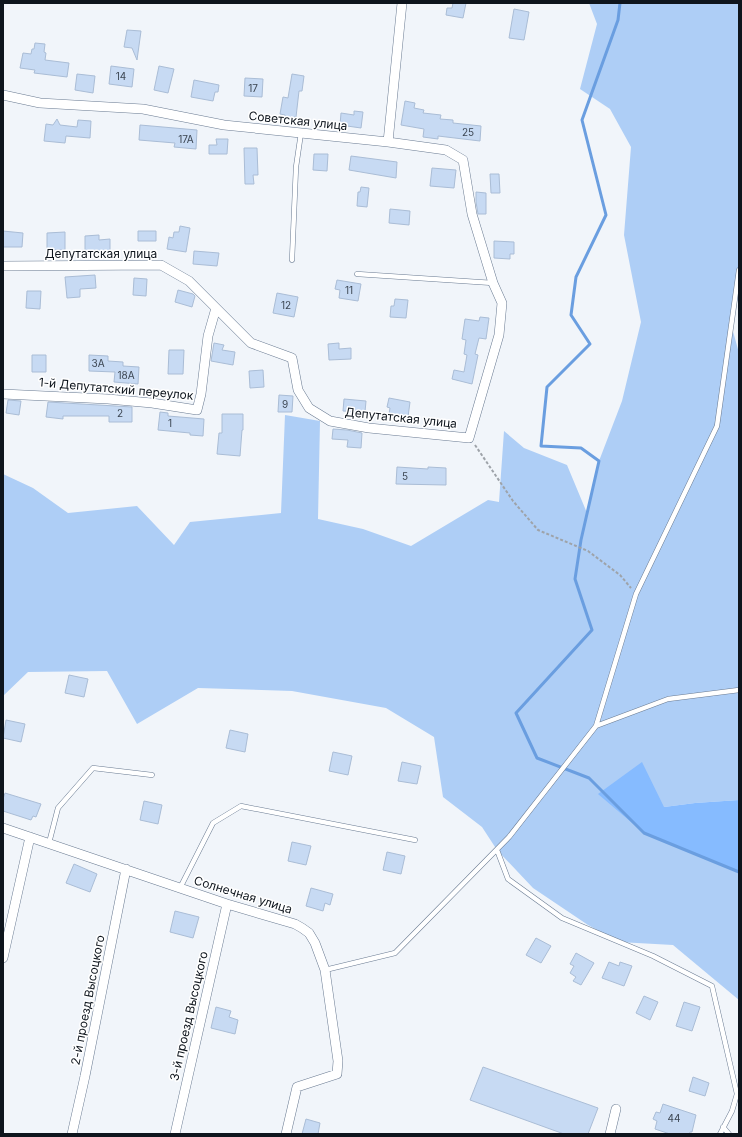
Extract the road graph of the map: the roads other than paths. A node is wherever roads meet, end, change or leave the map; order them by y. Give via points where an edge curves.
1 (402, 3) edge
2 (3, 95) edge
3 (301, 133) junction
4 (388, 142) junction
5 (292, 260) dead end
6 (3, 266) edge
7 (739, 270) edge
8 (357, 274) dead end
9 (493, 283) junction
10 (216, 308) junction
11 (3, 394) edge
12 (739, 690) edge
13 (596, 726) junction
14 (152, 775) dead end
15 (3, 828) edge
16 (30, 837) junction
17 (416, 840) dead end
18 (49, 843) junction
19 (497, 850) junction
20 (126, 870) junction
21 (180, 888) junction
22 (227, 904) junction
23 (3, 958) edge
24 (325, 970) junction
25 (616, 1109) dead end
26 (723, 1127) junction
27 (72, 1134) edge
28 (175, 1134) edge
29 (286, 1134) edge
30 (610, 1134) edge
31 (720, 1134) edge
32 (729, 1134) edge

1 - 4 street
2 - 3 street, Советская улица via 40,103 143,109 224,126
3 - 4 street, Советская улица
3 - 5 lane via 296,167
4 - 9 street, Советская улица via 446,150 463,160 472,214
6 - 10 street, Депутатская улица via 161,265 189,281
7 - 13 lane via 717,426 636,594
8 - 9 lane
9 - 10 street, Депутатская улица via 502,303 499,335 469,438 330,422 309,408 298,390 292,358 251,343
10 - 11 street, 1-й Депутатский переулок via 208,336 197,410 108,399
12 - 13 lane via 668,698
13 - 19 lane
14 - 18 lane via 93,768 58,808
15 - 16 street, Солнечная улица
16 - 18 street, Солнечная улица
16 - 23 street
17 - 21 lane via 241,806 213,823
18 - 20 street, Солнечная улица
19 - 24 lane via 395,953
19 - 26 lane via 508,879 562,918 652,956 712,986 737,1094 732,1111
20 - 21 street, Солнечная улица
20 - 27 street, 2-й проезд Высоцкого
21 - 22 street, Солнечная улица
22 - 24 street, Солнечная улица via 302,928 309,933 315,943
22 - 28 street, 3-й проезд Высоцкого
24 - 29 street, Солнечная улица via 338,1061 337,1074 297,1087
25 - 30 street
26 - 31 lane
26 - 32 lane

